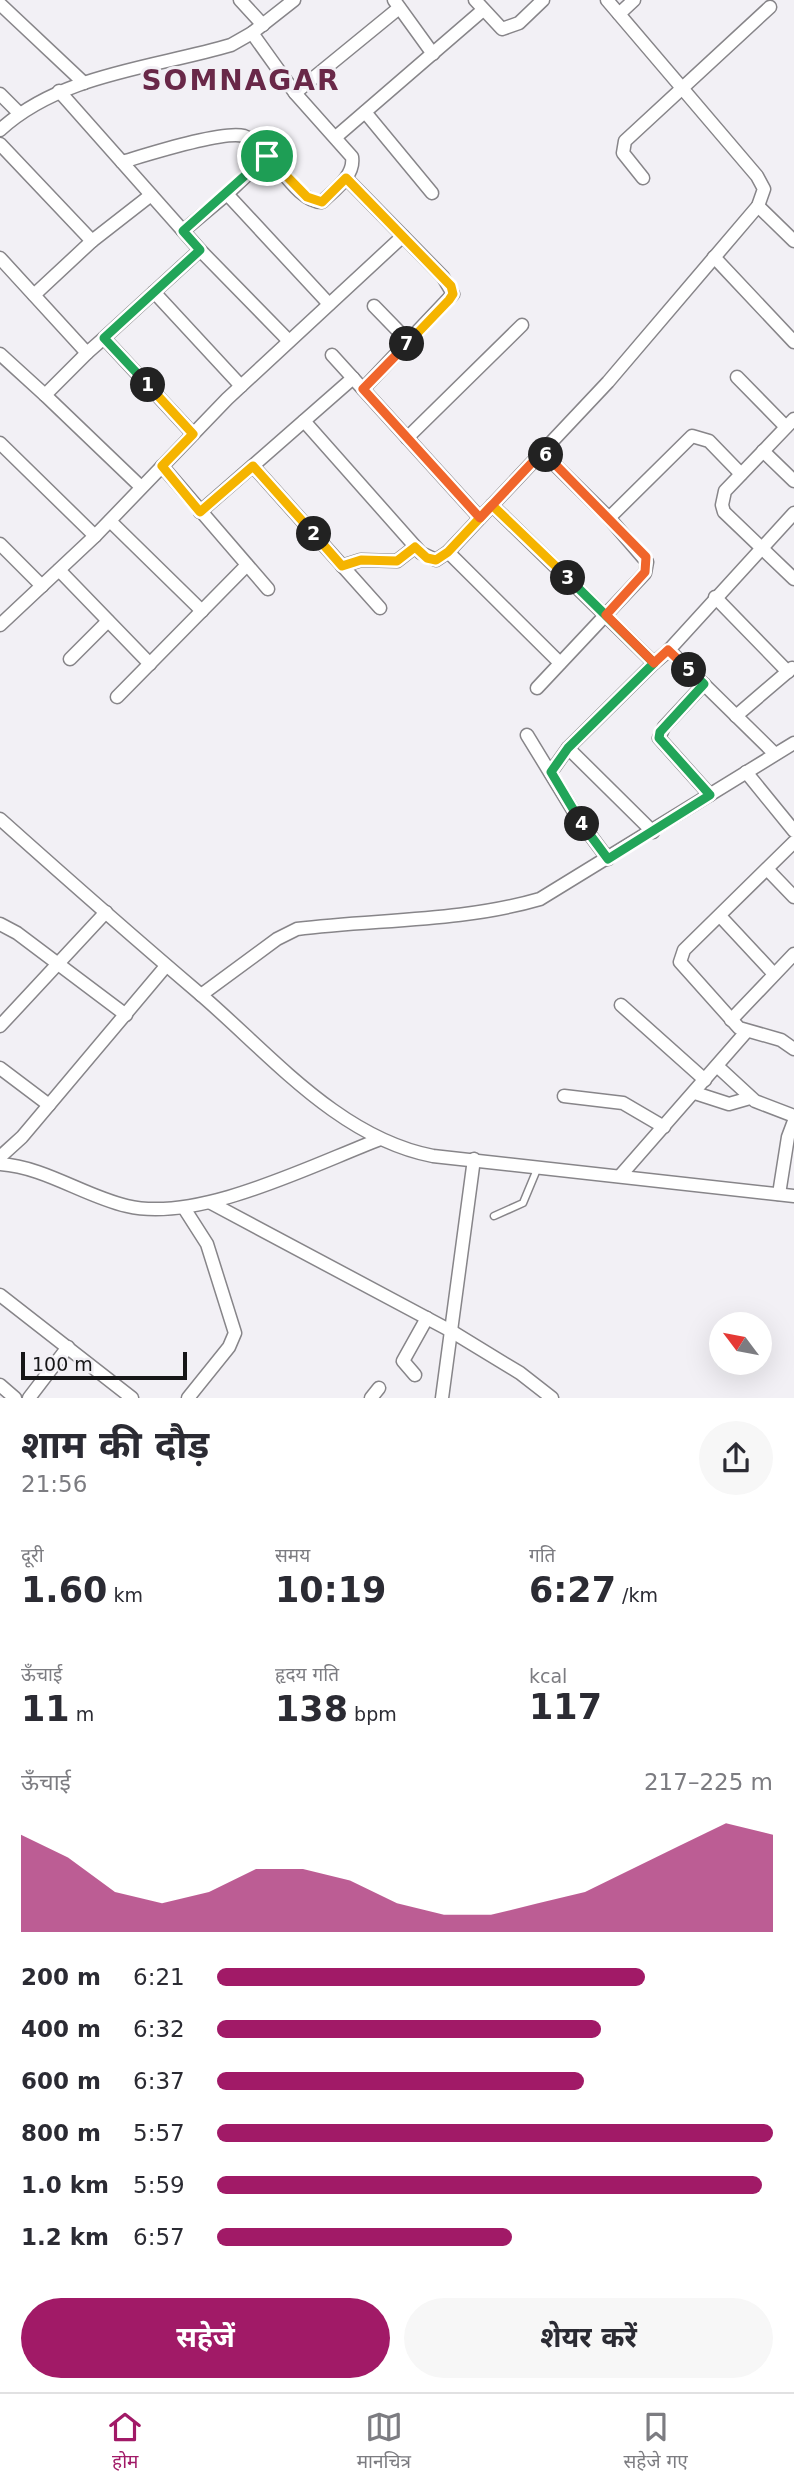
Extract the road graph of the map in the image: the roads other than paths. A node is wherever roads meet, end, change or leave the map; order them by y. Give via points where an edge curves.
1 (240, 0) edge
2 (294, 0) edge
3 (543, 0) edge
4 (607, 0) edge
5 (634, 0) edge
6 (0, 4) edge
7 (397, 4) edge
8 (479, 5) edge
9 (770, 7) dead end
10 (619, 14) junction
11 (257, 29) junction
12 (433, 54) junction
13 (84, 83) junction
14 (683, 86) junction
15 (59, 91) junction
16 (295, 93) junction
17 (0, 94) edge
18 (365, 112) junction
19 (19, 113) junction
20 (0, 130) edge
21 (337, 136) junction
22 (0, 144) edge
23 (267, 156) junction
24 (122, 162) junction
25 (346, 178) junction
26 (643, 178) dead end
27 (432, 193) dead end
28 (227, 194) junction
29 (151, 195) junction
30 (758, 206) junction
31 (183, 231) junction
32 (403, 236) junction
33 (794, 241) edge
34 (92, 242) junction
35 (200, 250) junction
36 (714, 257) junction
37 (0, 258) edge
38 (154, 292) junction
39 (34, 295) junction
40 (329, 304) junction
41 (374, 306) dead end
42 (522, 325) dead end
43 (104, 338) junction
44 (289, 341) junction
45 (409, 342) junction
46 (794, 342) edge
47 (87, 353) junction
48 (0, 354) edge
49 (332, 355) dead end
50 (737, 377) dead end
51 (353, 378) junction
52 (241, 386) junction
53 (363, 389) junction
54 (45, 395) junction
55 (304, 421) junction
56 (790, 423) edge
57 (193, 434) junction
58 (407, 438) junction
59 (0, 443) edge
60 (763, 451) junction
61 (542, 452) junction
62 (162, 466) junction
63 (253, 466) junction
64 (741, 474) junction
65 (794, 481) edge
66 (141, 487) junction
67 (492, 505) junction
68 (200, 512) junction
69 (794, 513) edge
70 (480, 518) junction
71 (610, 518) junction
72 (110, 521) junction
73 (95, 536) junction
74 (0, 544) edge
75 (415, 547) junction
76 (762, 547) junction
77 (448, 552) junction
78 (247, 565) junction
79 (342, 566) junction
80 (59, 570) junction
81 (794, 579) edge
82 (42, 586) junction
83 (268, 589) dead end
84 (715, 597) junction
85 (380, 608) dead end
86 (202, 611) junction
87 (606, 615) junction
88 (108, 621) junction
89 (0, 625) edge
90 (668, 650) junction
91 (71, 659) dead end
92 (560, 663) junction
93 (654, 663) junction
94 (150, 664) junction
95 (791, 669) edge
96 (704, 684) junction
97 (537, 688) dead end
98 (117, 697) dead end
99 (736, 716) junction
100 (527, 735) dead end
101 (794, 743) edge
102 (568, 748) junction
103 (775, 754) junction
104 (551, 772) junction
105 (746, 772) junction
106 (710, 795) junction
107 (0, 819) edge
108 (794, 831) edge
109 (653, 832) junction
110 (794, 842) edge
111 (608, 859) junction
112 (768, 870) junction
113 (794, 897) edge
114 (106, 912) junction
115 (720, 916) junction
116 (0, 923) edge
117 (794, 954) edge
118 (57, 963) junction
119 (166, 966) junction
120 (775, 974) junction
121 (201, 995) junction
122 (621, 1005) dead end
123 (126, 1015) junction
124 (731, 1020) junction
125 (0, 1026) edge
126 (746, 1032) junction
127 (794, 1049) edge
128 (717, 1066) junction
129 (0, 1068) edge
130 (705, 1080) junction
131 (695, 1093) junction
132 (564, 1096) dead end
133 (750, 1098) junction
134 (49, 1105) junction
135 (794, 1119) edge
136 (664, 1127) junction
137 (378, 1140) junction
138 (0, 1157) edge
139 (474, 1159) junction
140 (0, 1164) edge
141 (538, 1167) junction
142 (620, 1176) junction
143 (779, 1194) junction
144 (794, 1196) edge
145 (211, 1203) junction
146 (184, 1208) junction
147 (494, 1216) dead end
148 (0, 1295) edge
149 (427, 1318) junction
150 (451, 1331) junction
151 (68, 1347) junction
152 (415, 1375) dead end
153 (0, 1385) edge
154 (15, 1398) edge
155 (29, 1398) edge
156 (132, 1398) edge
157 (188, 1398) edge
158 (442, 1398) edge
159 (552, 1398) edge

1 - 11 street
2 - 11 street
3 - 8 street via 509,28 494,24
4 - 10 street
5 - 10 street
6 - 13 street
7 - 12 street
7 - 16 street
8 - 12 street
9 - 14 street
10 - 14 street
11 - 13 street via 230,45
11 - 16 street
12 - 18 street
13 - 15 street
14 - 26 street via 625,141 623,153
14 - 30 street via 761,182 763,196
15 - 19 street
15 - 24 street
16 - 21 street
17 - 19 street
18 - 21 street
18 - 27 street
19 - 20 street
21 - 25 street via 353,162
22 - 34 street
23 - 24 street via 254,141 234,135
23 - 25 street via 312,201 322,202
23 - 28 street
24 - 29 street
25 - 32 street
28 - 31 street
28 - 40 street
29 - 31 street
29 - 34 street
30 - 33 street
30 - 36 street
31 - 35 street
32 - 40 street
32 - 45 street via 451,286 453,294
34 - 39 street
35 - 38 street
35 - 44 street
36 - 46 street
36 - 61 street
37 - 39 street
38 - 43 street
38 - 52 street
39 - 47 street
40 - 44 street
41 - 45 street
42 - 58 street
43 - 47 street
43 - 57 street
44 - 52 street
45 - 53 street
47 - 54 street
48 - 54 street
49 - 51 street
50 - 56 street
51 - 53 street
51 - 55 street
52 - 57 street
53 - 58 street
54 - 66 street
55 - 63 street
55 - 75 street
56 - 60 street
57 - 62 street
58 - 70 street
59 - 73 street
60 - 64 street
60 - 65 street
61 - 67 street
61 - 71 street
62 - 66 street
62 - 68 street
63 - 68 street
63 - 79 street
64 - 71 street via 709,441 692,436
64 - 76 street via 722,497 724,512
66 - 72 street
67 - 70 street
67 - 87 street
68 - 78 street
69 - 76 street
70 - 77 street
71 - 87 street via 647,562 645,572
72 - 73 street
72 - 86 street
73 - 80 street
74 - 82 street
75 - 77 street via 431,560
75 - 79 street via 397,561 361,560
76 - 81 street
76 - 84 street
77 - 92 street
78 - 83 street
78 - 86 street
79 - 85 street
80 - 82 street
80 - 88 street
82 - 89 street
84 - 90 street
84 - 95 street
86 - 94 street
87 - 92 street
87 - 93 street
88 - 91 street
88 - 94 street
90 - 93 street
90 - 96 street
92 - 97 street
93 - 102 street
94 - 98 street
95 - 99 street
96 - 99 street
96 - 106 street via 659,738
99 - 103 street
100 - 104 street
101 - 103 street
102 - 104 street
102 - 109 street
103 - 105 street
104 - 111 street
105 - 106 street
105 - 108 street
106 - 109 street
107 - 114 street
109 - 111 street
110 - 112 street
111 - 121 street via 540,899 507,909 297,929
112 - 113 street
112 - 115 street
114 - 118 street
114 - 119 street
115 - 120 street
115 - 124 street via 684,950 680,962
116 - 118 street
117 - 120 street
118 - 123 street
118 - 125 street
119 - 121 street
119 - 123 street
120 - 124 street
121 - 137 street via 307,1089
122 - 130 street
123 - 134 street
124 - 126 street
126 - 127 street via 774,1037
126 - 128 street
128 - 130 street
128 - 133 street
129 - 134 street
130 - 131 street
131 - 133 street via 729,1104
131 - 136 street
132 - 136 street via 623,1103
133 - 135 street
134 - 138 street
135 - 143 street
136 - 142 street
137 - 139 street via 402,1150
137 - 145 street
139 - 141 street
139 - 150 street
140 - 146 street via 46,1175 125,1206
141 - 142 street
141 - 147 lane via 523,1203
142 - 143 street
143 - 144 street
145 - 146 street
145 - 149 street
146 - 157 street via 207,1244 235,1333
148 - 151 street
149 - 150 street
149 - 152 street via 403,1361
150 - 158 street
150 - 159 street
151 - 155 street
151 - 156 street
153 - 154 street

